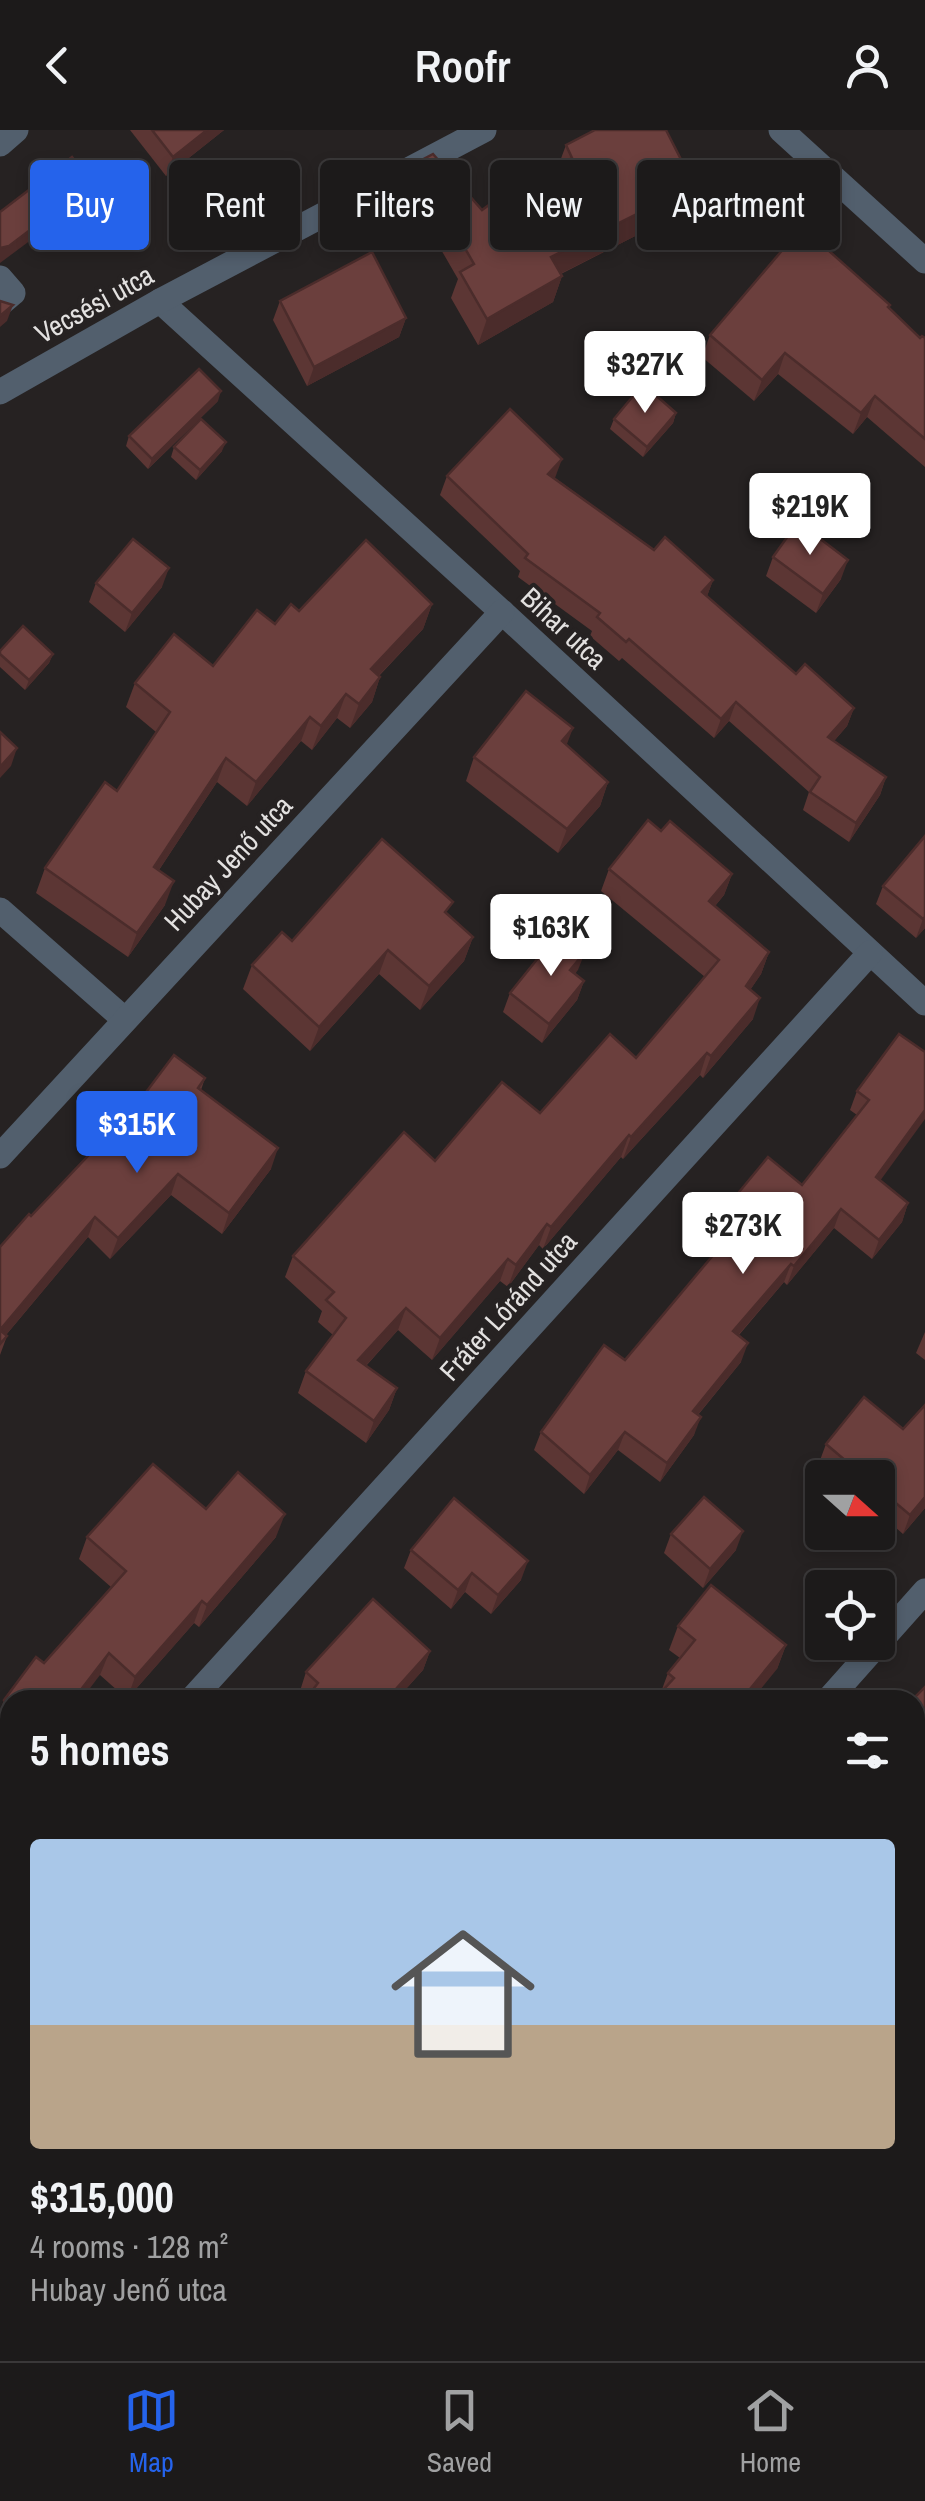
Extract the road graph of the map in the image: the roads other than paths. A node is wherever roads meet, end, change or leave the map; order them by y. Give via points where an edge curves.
1 (16, 130) edge
2 (484, 130) edge
3 (781, 130) edge
4 (0, 144) edge
5 (925, 261) edge
6 (0, 278) edge
7 (160, 302) junction
8 (0, 304) edge
9 (0, 392) edge
10 (502, 612) junction
11 (0, 910) edge
12 (870, 953) junction
13 (925, 1002) edge
14 (124, 1019) junction
15 (0, 1156) edge
16 (925, 1591) edge
17 (200, 1690) edge
18 (837, 1690) edge

1 - 4 street
2 - 7 street, Vecsési utca
3 - 5 street
6 - 8 street via 13,293
7 - 9 street, Vecsési utca
7 - 10 street, Bihar utca
10 - 12 street, Bihar utca
10 - 14 street, Hubay Jenő utca
11 - 14 street
12 - 13 street, Bihar utca
12 - 17 street, Fráter Lóránd utca
14 - 15 street, Hubay Jenő utca
16 - 18 street

